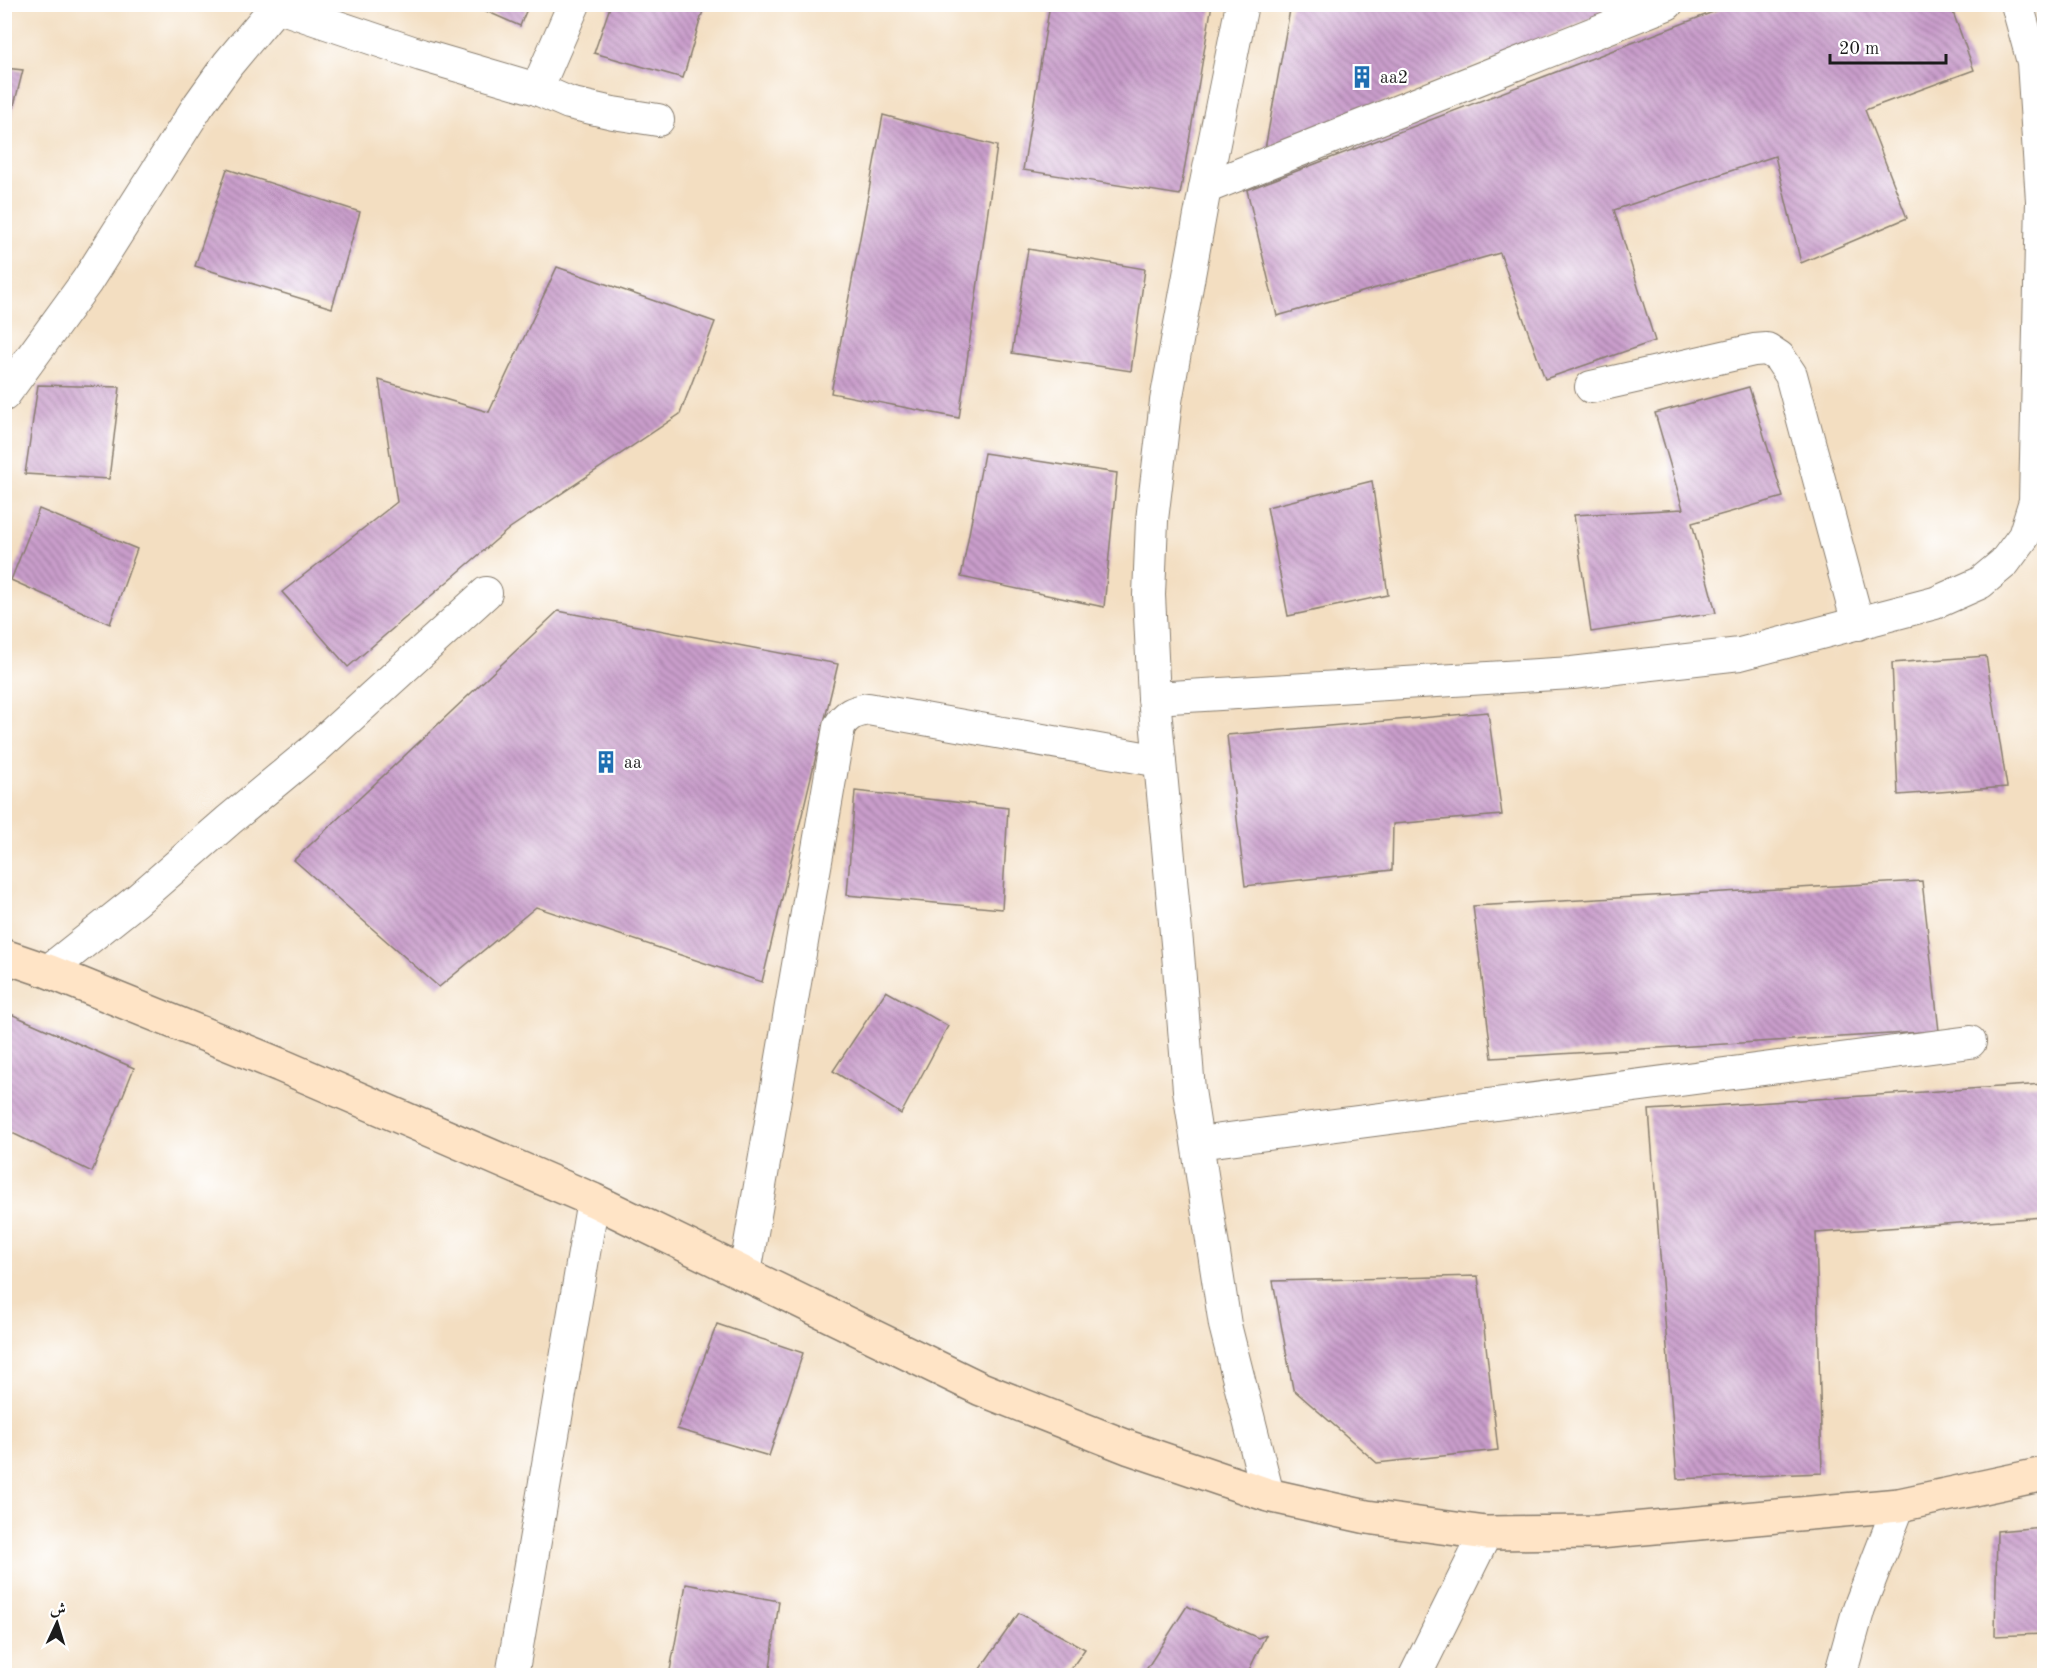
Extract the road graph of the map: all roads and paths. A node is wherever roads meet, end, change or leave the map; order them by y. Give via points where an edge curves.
1 (574, 4) edge
2 (1242, 4) edge
3 (1667, 4) edge
4 (2017, 4) edge
5 (277, 5) edge
6 (537, 89) junction
7 (658, 120) dead end
8 (1205, 188) junction
9 (1591, 387) dead end
10 (4, 395) edge
11 (486, 593) dead end
12 (1858, 624) junction
13 (1154, 698) junction
14 (1160, 760) junction
15 (4, 956) edge
16 (48, 971) junction
17 (1970, 1042) dead end
18 (1198, 1143) junction
19 (593, 1200) junction
20 (745, 1273) junction
21 (2044, 1474) edge
22 (1268, 1495) junction
23 (1899, 1505) junction
24 (1486, 1533) junction
25 (512, 1676) edge
26 (1415, 1676) edge
27 (1840, 1676) edge

1 - 6 street
2 - 8 street
3 - 8 street
4 - 12 street via 2033,62 2042,201 2035,501 2024,536 2004,563 1980,583 1935,603
5 - 6 street via 421,55
5 - 10 street via 198,106 87,281
6 - 7 street via 569,103
8 - 13 street via 1166,401 1152,520 1149,595
9 - 12 street via 1754,350 1767,349 1779,357 1791,375
11 - 16 street via 316,748
12 - 13 street via 1740,654 1572,674
13 - 14 street
14 - 18 street via 1189,1090
14 - 20 street via 868,709 844,718 839,727
15 - 16 street
16 - 19 street via 280,1065
17 - 18 street
18 - 22 street via 1226,1325
19 - 20 street
19 - 25 street
20 - 22 street via 981,1389 1130,1448
21 - 23 street
22 - 24 street via 1367,1517
23 - 24 street via 1599,1532
23 - 27 street via 1859,1608
24 - 26 street

